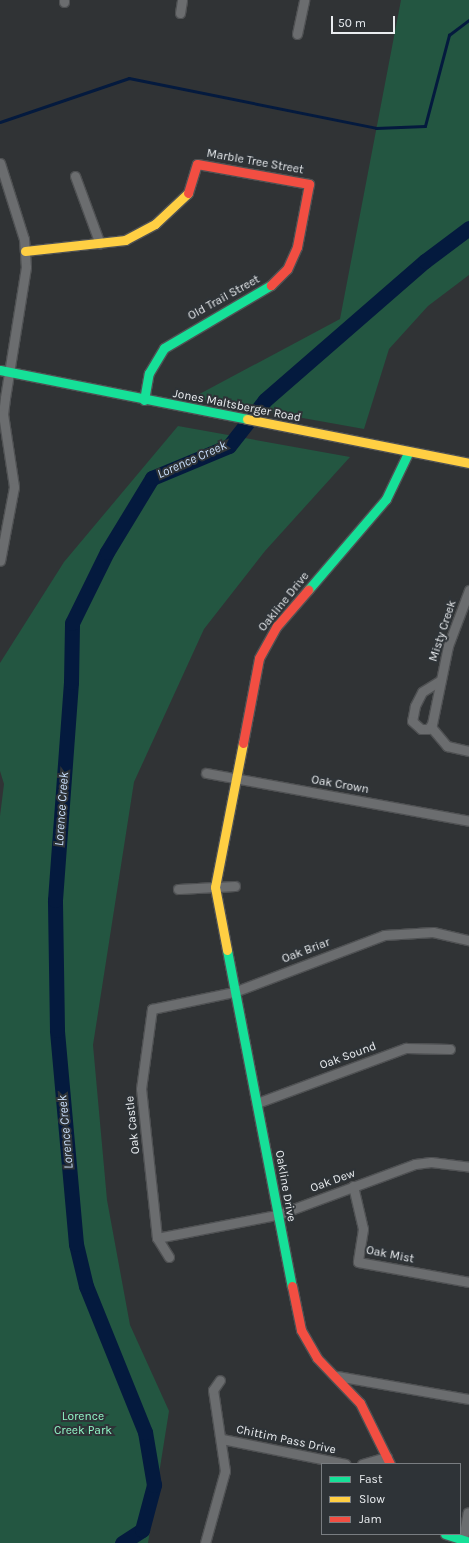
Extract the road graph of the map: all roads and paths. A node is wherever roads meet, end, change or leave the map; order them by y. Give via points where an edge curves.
1 (182, 0) edge
2 (304, 0) edge
3 (180, 13) dead end
4 (297, 34) dead end
5 (0, 163) edge
6 (75, 176) dead end
7 (309, 184) joint
8 (9, 189) junction
9 (0, 192) edge
10 (100, 244) junction
11 (25, 251) junction
12 (5, 371) edge
13 (144, 400) junction
14 (2, 420) edge
15 (409, 451) junction
16 (469, 463) edge
17 (4, 527) edge
18 (0, 561) edge
19 (469, 590) edge
20 (441, 680) junction
21 (431, 727) junction
22 (469, 751) edge
23 (206, 772) dead end
24 (234, 778) junction
25 (469, 821) edge
26 (235, 886) dead end
27 (215, 887) junction
28 (178, 889) dead end
29 (469, 940) edge
30 (234, 992) junction
31 (152, 1009) joint
32 (450, 1049) dead end
33 (257, 1103) junction
34 (469, 1167) edge
35 (353, 1186) junction
36 (277, 1214) junction
37 (157, 1238) junction
38 (169, 1257) dead end
39 (469, 1282) edge
40 (337, 1376) junction
41 (220, 1380) dead end
42 (469, 1399) edge
43 (222, 1439) junction
44 (388, 1461) edge
45 (341, 1463) edge
46 (371, 1463) edge
47 (468, 1512) dead end
48 (448, 1535) edge
49 (466, 1540) edge
50 (205, 1543) edge

1 - 3 street
2 - 4 street
5 - 8 street
6 - 10 street
7 - 10 street, Marble Tree Street via 198,164 188,194 170,214 125,240
7 - 13 street, Old Trail Street via 296,247 287,269 265,290 164,348 149,373
8 - 9 street
8 - 11 street
10 - 11 street
11 - 12 street via 25,283
12 - 13 street, Jones Maltsberger Road
12 - 14 street
13 - 15 street, Jones Maltsberger Road
14 - 17 street via 14,487
15 - 16 street, Jones Maltsberger Road
15 - 24 street, Oakline Drive via 386,499 266,643 253,678
17 - 18 street
19 - 20 street, Misty Creek via 448,646
20 - 21 street, Misty Creek
20 - 21 street, Misty Creek via 422,692 412,714 415,726 422,730
21 - 22 street via 447,746
23 - 24 street, Oak Crown
24 - 25 street, Oak Crown
24 - 27 street, Oakline Drive
26 - 27 street
27 - 28 street
27 - 30 street, Oakline Drive
29 - 30 street, Oak Briar via 433,932 384,935
30 - 31 street, Oak Briar
30 - 33 street, Oakline Drive
31 - 37 street, Oak Castle via 141,1089
32 - 33 street, Oak Sound via 406,1048
33 - 36 street, Oakline Drive
34 - 35 street, Oak Dew via 431,1162 415,1164
35 - 36 street, Oak Dew
35 - 39 street, Oak Mist via 363,1229 358,1262
36 - 37 street, Oak Dew
36 - 40 street, Oakline Drive via 300,1330 312,1352
37 - 38 street
40 - 42 street
40 - 44 street, Oakline Drive via 360,1402
41 - 43 street via 213,1390
43 - 45 street, Chittim Pass Drive
43 - 50 street via 223,1481
44 - 46 street
47 - 49 street
48 - 49 street

